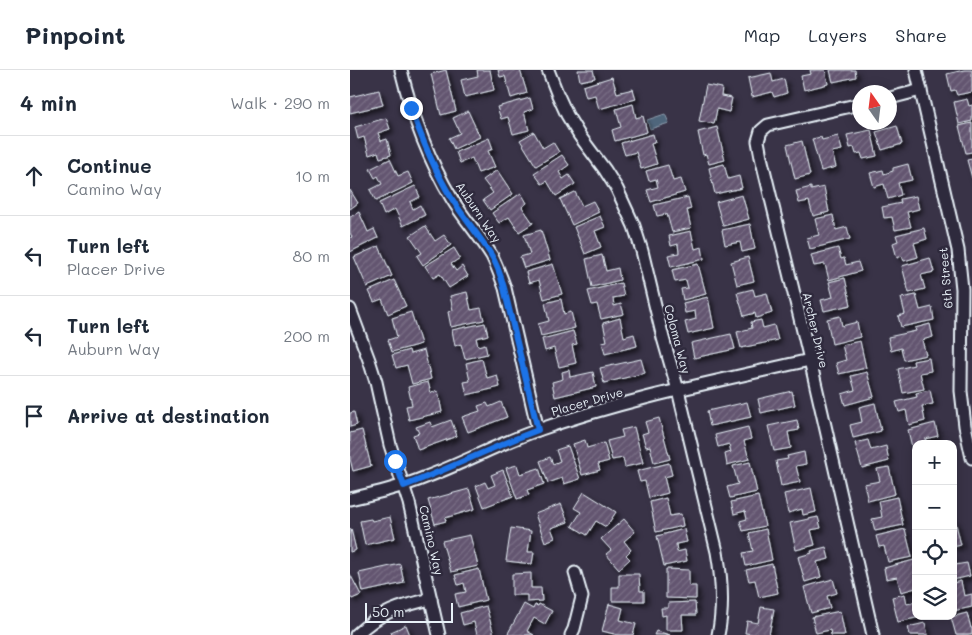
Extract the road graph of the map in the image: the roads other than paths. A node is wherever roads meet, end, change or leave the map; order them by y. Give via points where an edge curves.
1 (401, 70) edge
2 (548, 70) edge
3 (916, 70) edge
4 (921, 90) junction
5 (897, 96) edge
6 (852, 106) edge
7 (350, 309) edge
8 (810, 360) junction
9 (966, 374) edge
10 (678, 390) junction
11 (538, 430) junction
12 (972, 458) edge
13 (404, 486) junction
14 (350, 499) edge
15 (575, 572) dead end
16 (431, 599) junction
17 (356, 635) edge
18 (439, 635) edge
19 (571, 635) edge
20 (718, 635) edge
21 (873, 635) edge

1 - 11 street, Auburn Way via 411,108 432,162 500,275
2 - 10 street, Coloma Way via 567,114 617,189 634,226
3 - 4 street, 6th Street
4 - 5 street
4 - 9 street, 6th Street via 958,250
6 - 8 street, Archer Drive via 768,125 761,131 758,141
7 - 13 street, Camino Way via 371,367 390,445
8 - 10 street, Placer Drive
8 - 21 street, Archer Drive
9 - 12 street, 6th Street via 962,408
10 - 11 street, Placer Drive
10 - 20 street, Coloma Way via 721,574 723,596
11 - 13 street, Placer Drive
13 - 14 street, Placer Drive
13 - 16 street, Camino Way
15 - 19 street via 582,597
16 - 17 street via 381,615
16 - 18 street, Camino Way

